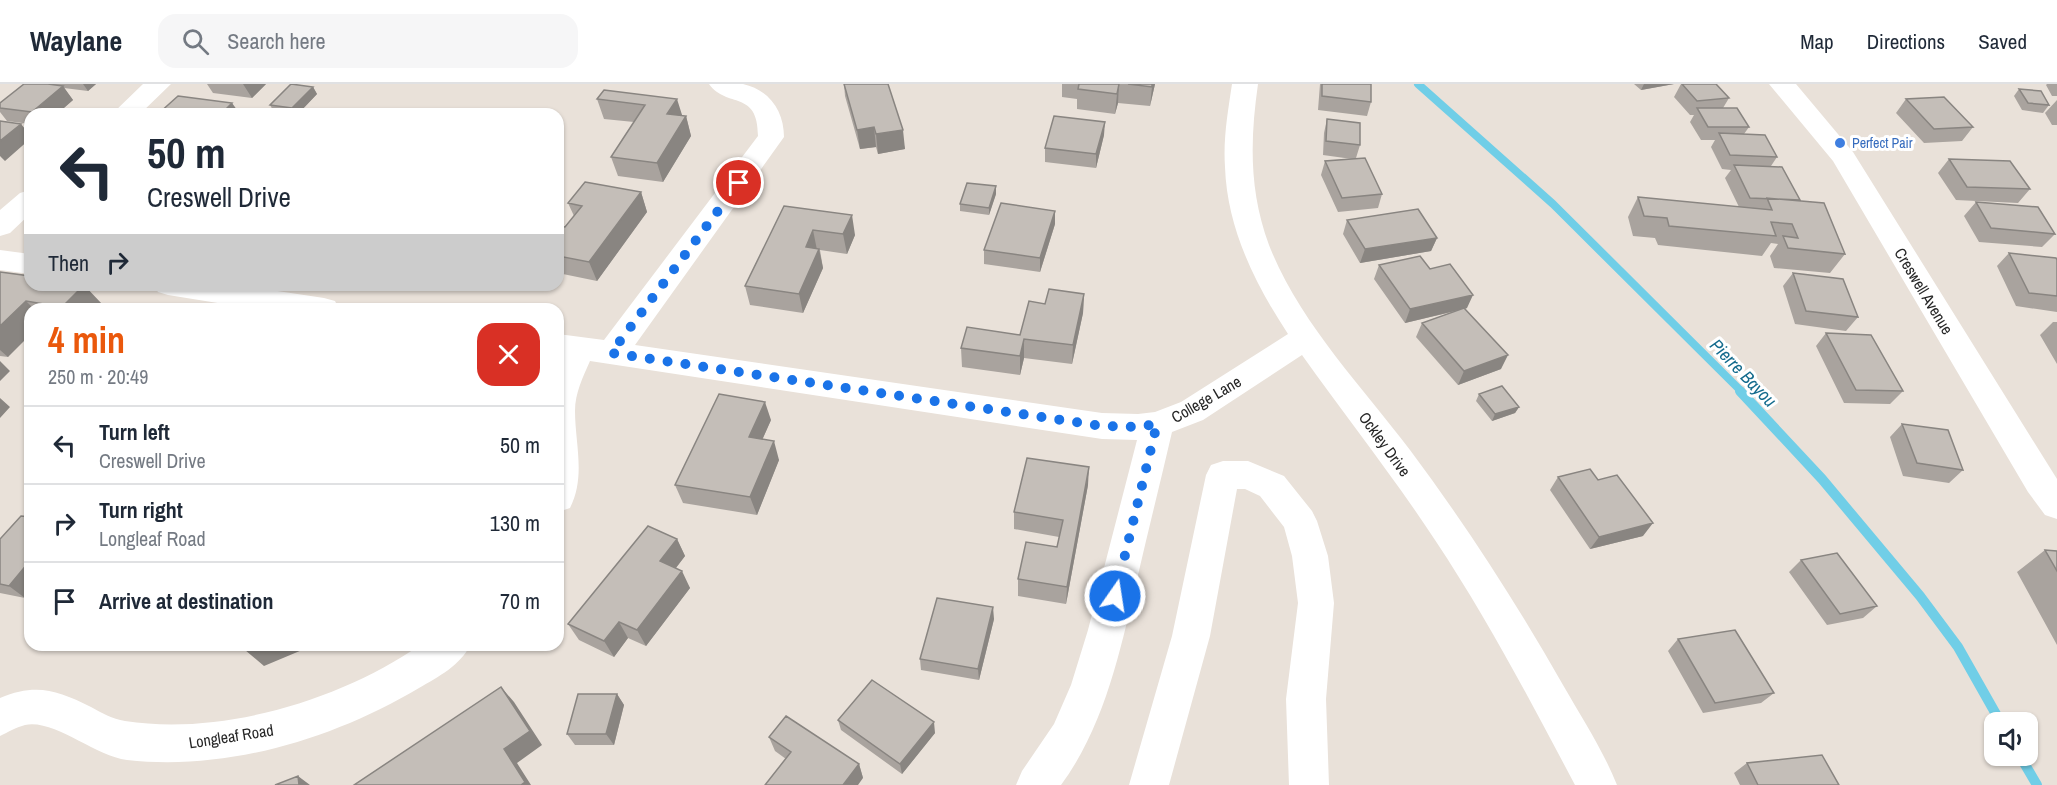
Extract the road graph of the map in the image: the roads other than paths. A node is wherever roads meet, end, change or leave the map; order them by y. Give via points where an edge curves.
1 (158, 84) edge
2 (722, 84) edge
3 (1245, 84) edge
4 (1782, 84) edge
5 (132, 108) edge
6 (24, 204) edge
7 (0, 226) edge
8 (0, 260) edge
9 (24, 263) edge
10 (207, 291) edge
11 (285, 303) edge
12 (1305, 338) junction
13 (583, 349) edge
14 (564, 387) edge
15 (1157, 424) junction
16 (2057, 505) edge
17 (443, 651) edge
18 (0, 717) edge
19 (1036, 785) edge
20 (1149, 785) edge
21 (1309, 785) edge
22 (1597, 785) edge

1 - 5 street
2 - 13 street via 766,107 772,121 771,137 654,298
3 - 12 street, Ockley Drive via 1237,150 1241,194 1268,276
4 - 16 street, Creswell Avenue via 1844,158
6 - 7 street
8 - 9 street
10 - 11 street
12 - 15 street, College Lane via 1192,411
12 - 22 street, Ockley Drive via 1448,529 1522,647
13 - 14 street
13 - 15 street via 1102,426
15 - 19 street, College Lane via 1092,684 1079,715
17 - 18 street, Longleaf Road via 413,672 347,705 278,729 208,742 119,740 93,731 49,706 25,707
20 - 21 street via 1191,636 1223,475 1248,475 1272,486 1300,521 1310,556 1316,603 1306,699

